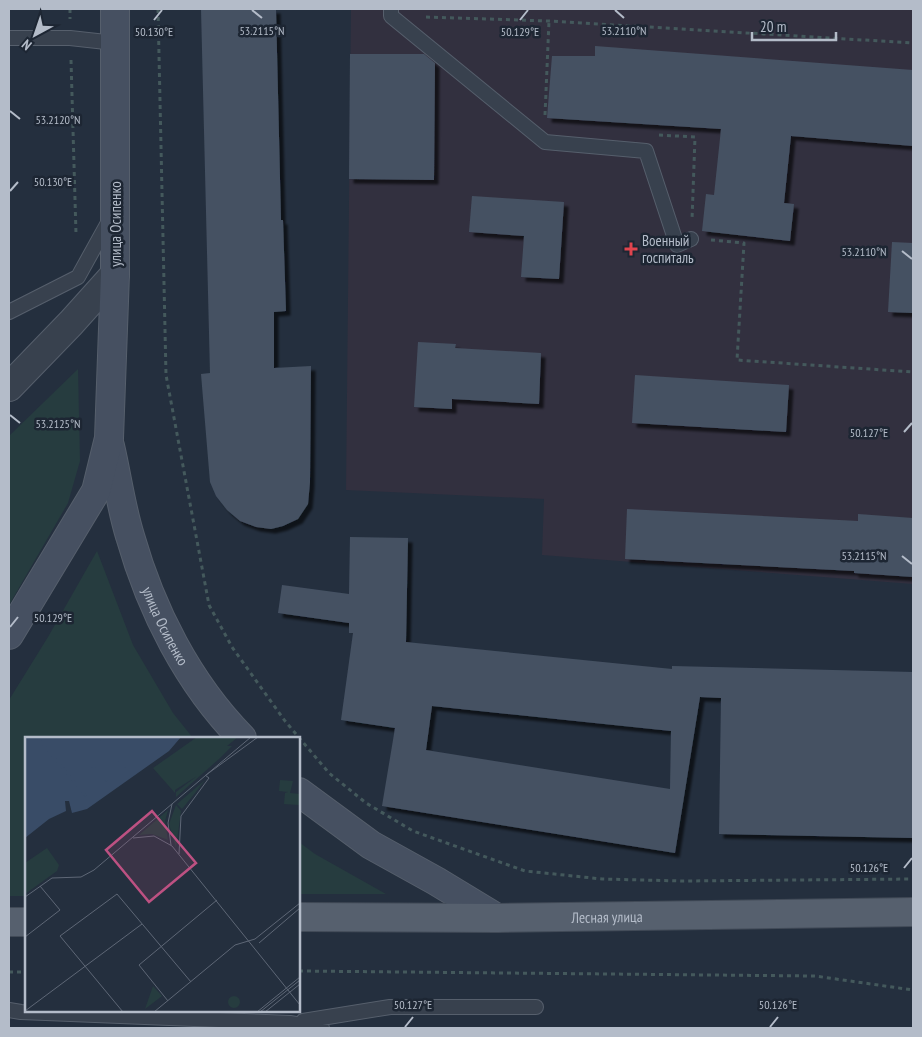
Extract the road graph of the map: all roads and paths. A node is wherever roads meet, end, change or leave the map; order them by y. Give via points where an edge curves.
1 (70, 9) edge
2 (115, 9) edge
3 (158, 9) edge
4 (391, 12) edge
5 (9, 38) edge
6 (70, 38) junction
7 (115, 43) junction
8 (913, 43) edge
9 (115, 211) junction
10 (691, 238) dead end
11 (114, 274) junction
12 (78, 277) junction
13 (9, 312) edge
14 (9, 387) edge
15 (108, 438) junction
16 (9, 635) edge
17 (241, 737) edge
18 (299, 737) edge
19 (300, 739) edge
20 (300, 793) edge
21 (913, 879) edge
22 (913, 912) edge
23 (300, 917) edge
24 (498, 918) junction
25 (9, 922) edge
26 (25, 922) edge
27 (300, 971) edge
28 (9, 972) edge
29 (25, 972) edge
30 (913, 990) edge
31 (536, 1007) dead end
32 (9, 1010) edge
33 (290, 1023) junction
34 (322, 1028) edge

1 - 6 path
2 - 7 main road, улица Осипенко
3 - 18 path via 166,375 210,605 232,647
4 - 8 path
4 - 10 lane via 545,142 646,151 677,246
5 - 6 lane
6 - 7 lane
6 - 12 path
7 - 9 main road, улица Осипенко
9 - 11 main road, улица Осипенко
9 - 12 lane
11 - 14 street
11 - 15 main road, улица Осипенко
12 - 13 lane
15 - 16 main road, улица Осипенко via 96,491
15 - 17 main road, улица Осипенко via 130,536 150,594 176,652 225,721
19 - 21 path via 329,773 366,803 413,831 525,871 602,879 682,881
20 - 24 main road via 371,844
22 - 24 main road, Лесная улица
23 - 24 main road, Лесная улица
25 - 26 main road
27 - 30 path via 815,976
28 - 29 path
31 - 33 lane via 390,1006
32 - 33 lane
33 - 34 lane

